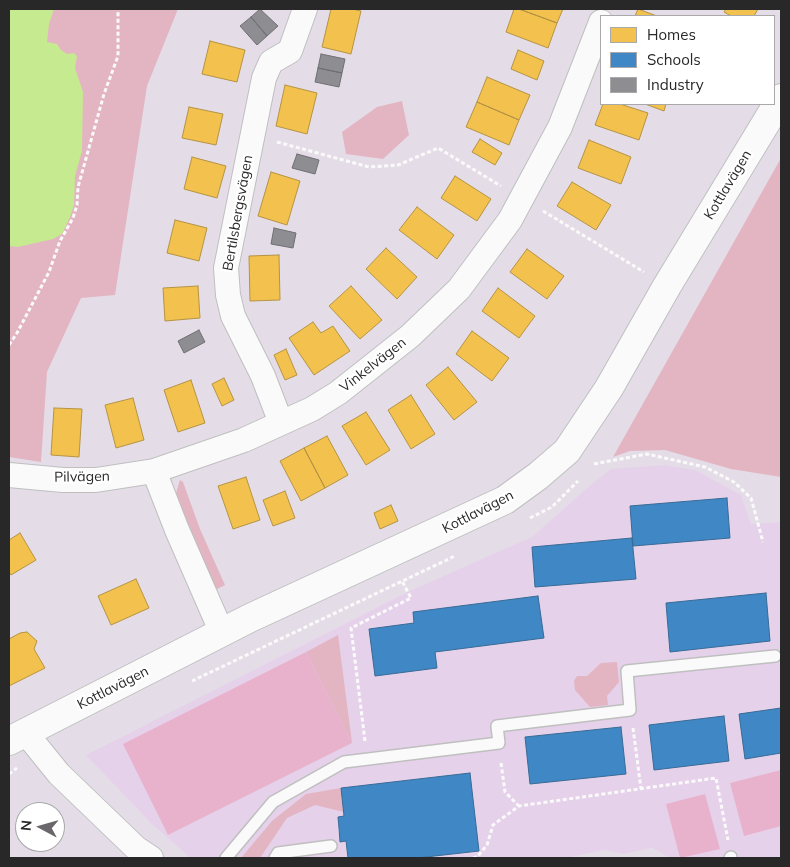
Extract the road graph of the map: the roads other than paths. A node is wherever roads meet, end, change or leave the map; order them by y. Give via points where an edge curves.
1 (306, 9) edge
2 (600, 25) edge
3 (781, 98) edge
4 (281, 423) junction
5 (154, 471) junction
6 (9, 475) edge
7 (222, 633) junction
8 (775, 656) dead end
9 (17, 737) edge
10 (331, 846) dead end
11 (151, 858) edge
12 (226, 858) edge
13 (275, 858) edge

1 - 4 street, Bertilsbergsvägen via 290,51 271,62 264,78 226,268 233,316 263,376
2 - 4 street, Vinkelvägen via 560,127 510,220 459,289 410,336 338,393
3 - 7 street, Kottlavägen via 567,452 505,500 488,509
4 - 5 street, Vinkelvägen via 244,440
5 - 6 street, Pilvägen via 96,480
5 - 7 street
7 - 9 street, Kottlavägen
8 - 12 lane via 627,671 630,710 497,726 499,743 344,762 273,802
9 - 11 street via 136,848
10 - 13 lane via 278,854

